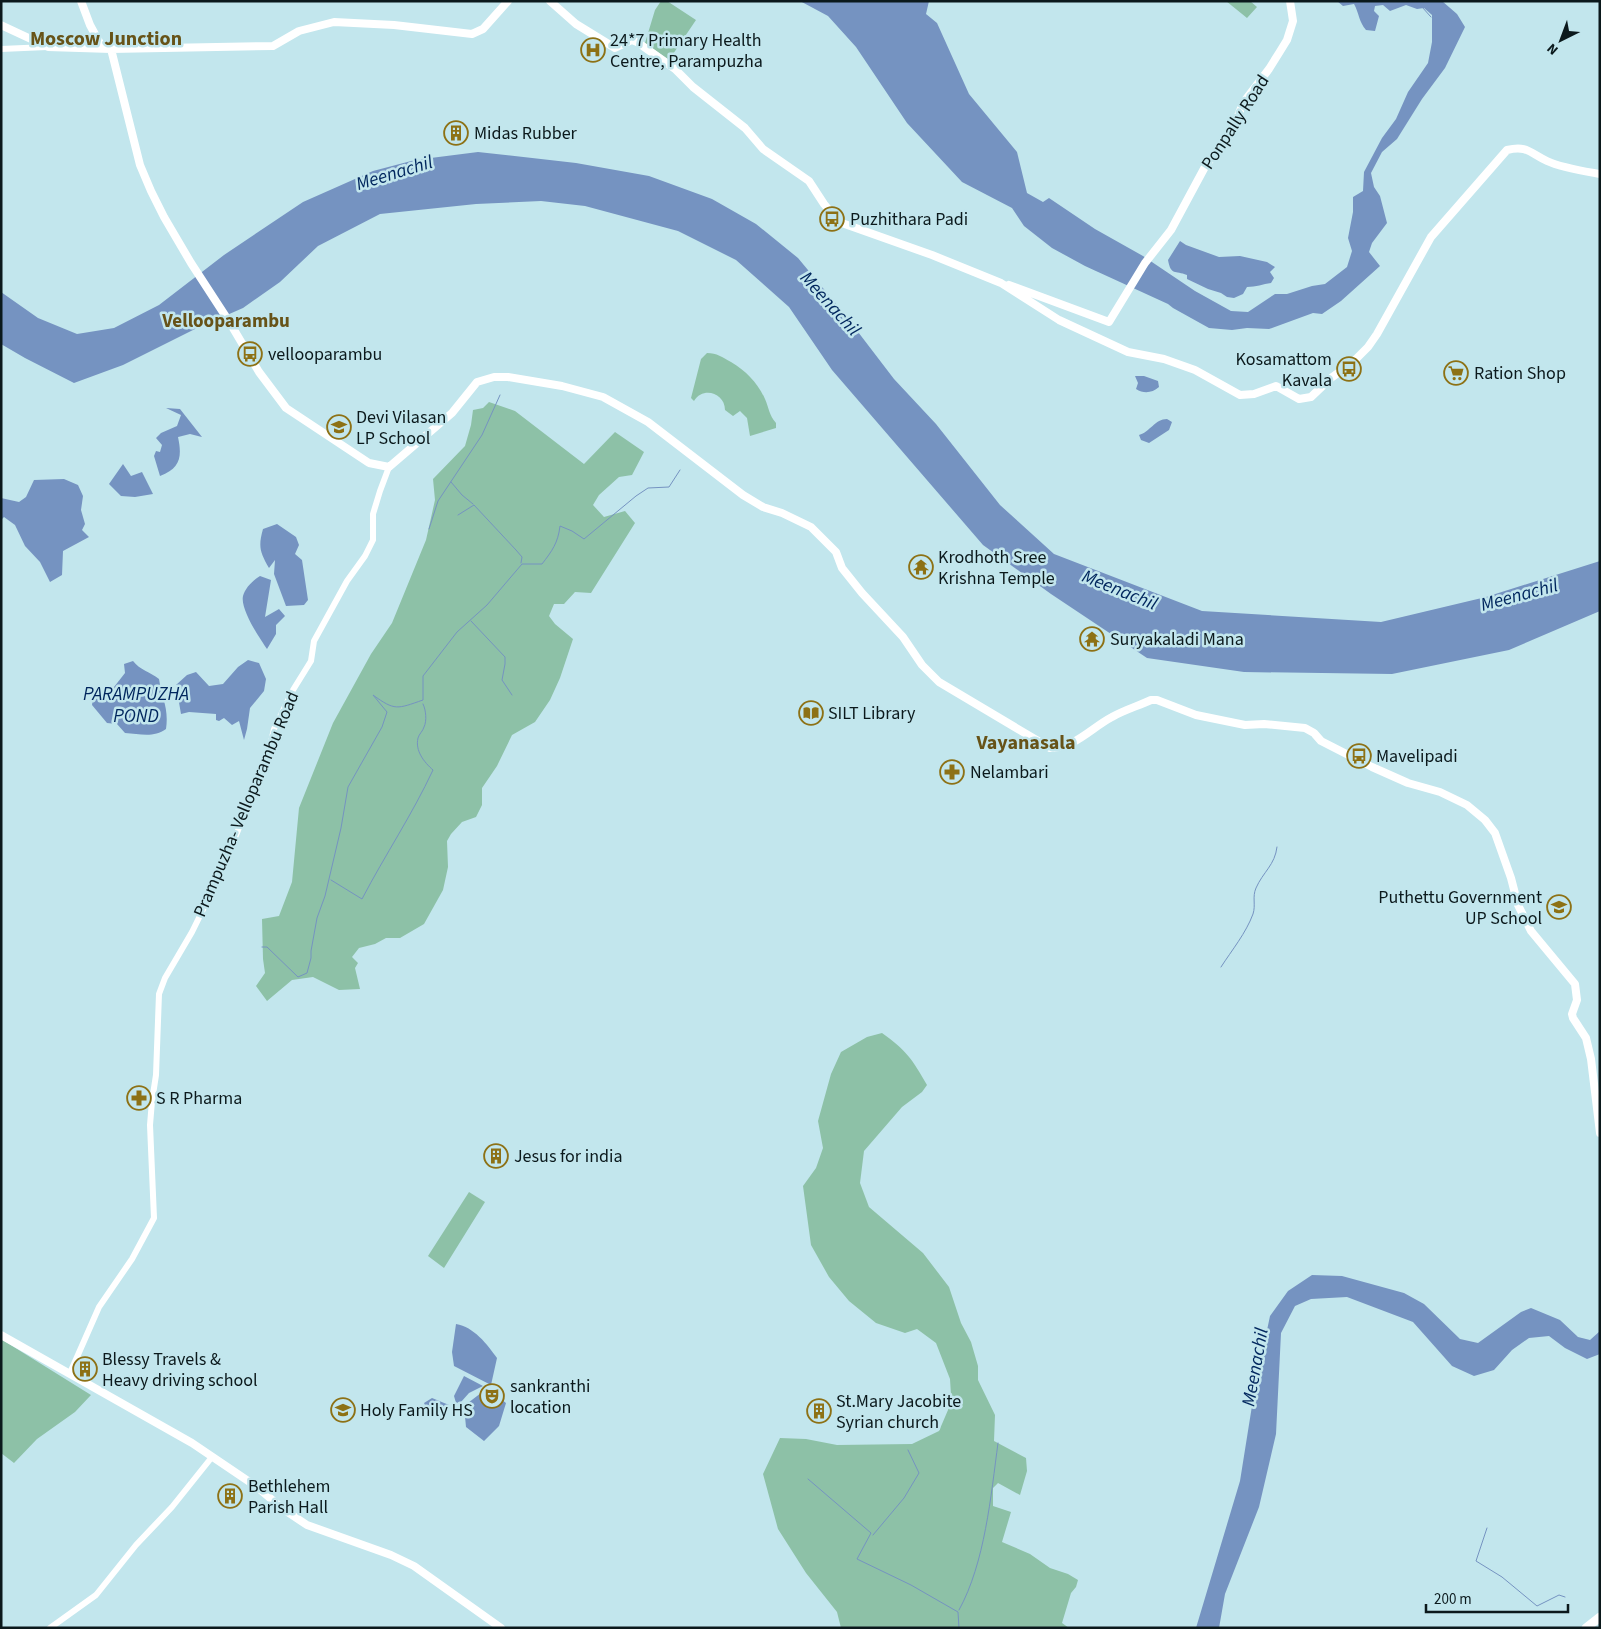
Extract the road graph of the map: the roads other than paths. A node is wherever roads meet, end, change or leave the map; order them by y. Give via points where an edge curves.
1 (81, 1) edge
2 (508, 1) edge
3 (550, 1) edge
4 (1290, 1) edge
5 (1, 25) edge
6 (48, 47) junction
7 (102, 48) junction
8 (111, 48) junction
9 (1, 49) edge
10 (1600, 174) edge
11 (1001, 282) junction
12 (389, 467) junction
13 (1600, 1133) edge
14 (1, 1335) edge
15 (70, 1374) junction
16 (212, 1457) junction
17 (1596, 1622) edge
18 (50, 1628) edge
19 (500, 1628) edge
20 (1586, 1628) edge

1 - 7 main road
2 - 8 main road via 483,29 472,34 334,22 299,31 274,46
3 - 11 main road via 576,24 615,48 632,40 675,69 745,128 764,149 809,181 839,222
4 - 11 main road, Ponpally Road via 1294,21 1287,40 1243,103 1237,127 1206,165 1171,230 1145,263 1109,322
5 - 6 main road
6 - 7 main road
6 - 9 street
7 - 8 main road
8 - 12 main road via 140,164 164,217 259,372 286,408 369,463
10 - 11 main road via 1547,161 1528,149 1507,150 1431,237 1368,347 1311,397 1300,399 1276,386 1240,395 1195,370 1164,359 1128,352 1059,320
12 - 13 main road via 452,413 477,382 494,377 508,378 562,386 603,397 648,422 743,495 811,527 836,552 842,568 939,682 1050,748 1071,744 1112,716 1157,700 1196,715 1245,725 1305,728 1372,767 1467,805 1495,833 1518,904 1531,931 1575,984 1577,1000 1572,1014 1586,1038 1594,1074
12 - 15 street, Prampuzha- Velloparambu Road via 373,514 373,540 314,641 311,661 274,729 267,759 219,877 162,986 150,1125 154,1218 132,1259 98,1307
14 - 15 main road
15 - 16 main road
16 - 18 street via 96,1595
16 - 19 main road via 307,1525 414,1566
17 - 20 main road

